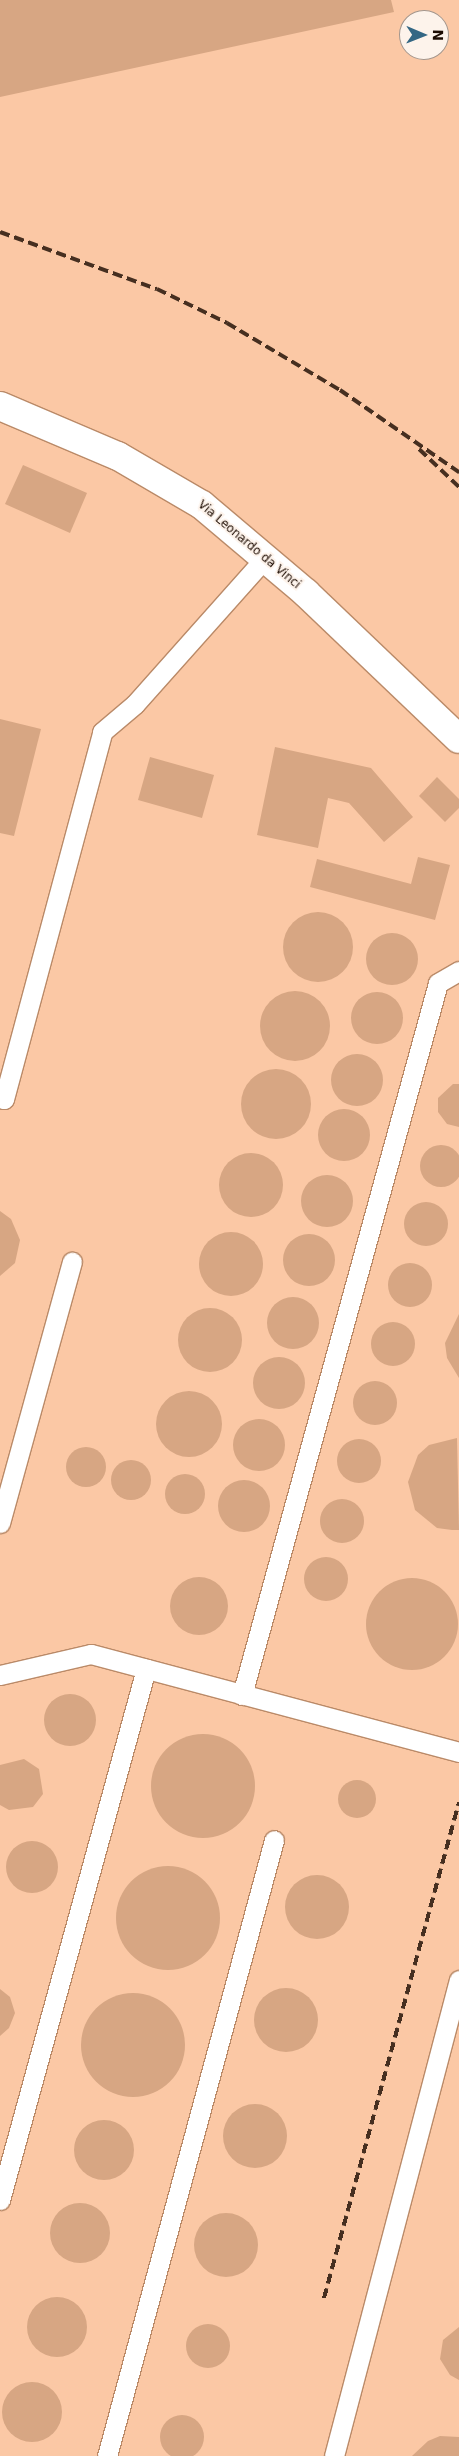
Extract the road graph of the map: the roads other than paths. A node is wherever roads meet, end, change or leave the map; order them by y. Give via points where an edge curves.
1 (0, 406) edge
2 (266, 557) junction
3 (459, 740) edge
4 (459, 971) edge
5 (0, 1098) edge
6 (72, 1262) dead end
7 (0, 1523) edge
8 (146, 1669) junction
9 (0, 1676) edge
10 (242, 1695) junction
11 (459, 1752) edge
12 (274, 1840) dead end
13 (459, 1980) edge
14 (0, 2200) edge
15 (107, 2456) edge
16 (334, 2456) edge

1 - 2 street, Via Leonardo da Vinci via 118,456 168,484
2 - 3 street, Via Leonardo da Vinci
2 - 5 lane via 135,704 102,732 4,1099
4 - 10 lane via 438,983
6 - 7 lane
8 - 9 lane via 91,1654
8 - 10 lane
8 - 14 lane
10 - 11 lane
12 - 15 lane
13 - 16 lane

